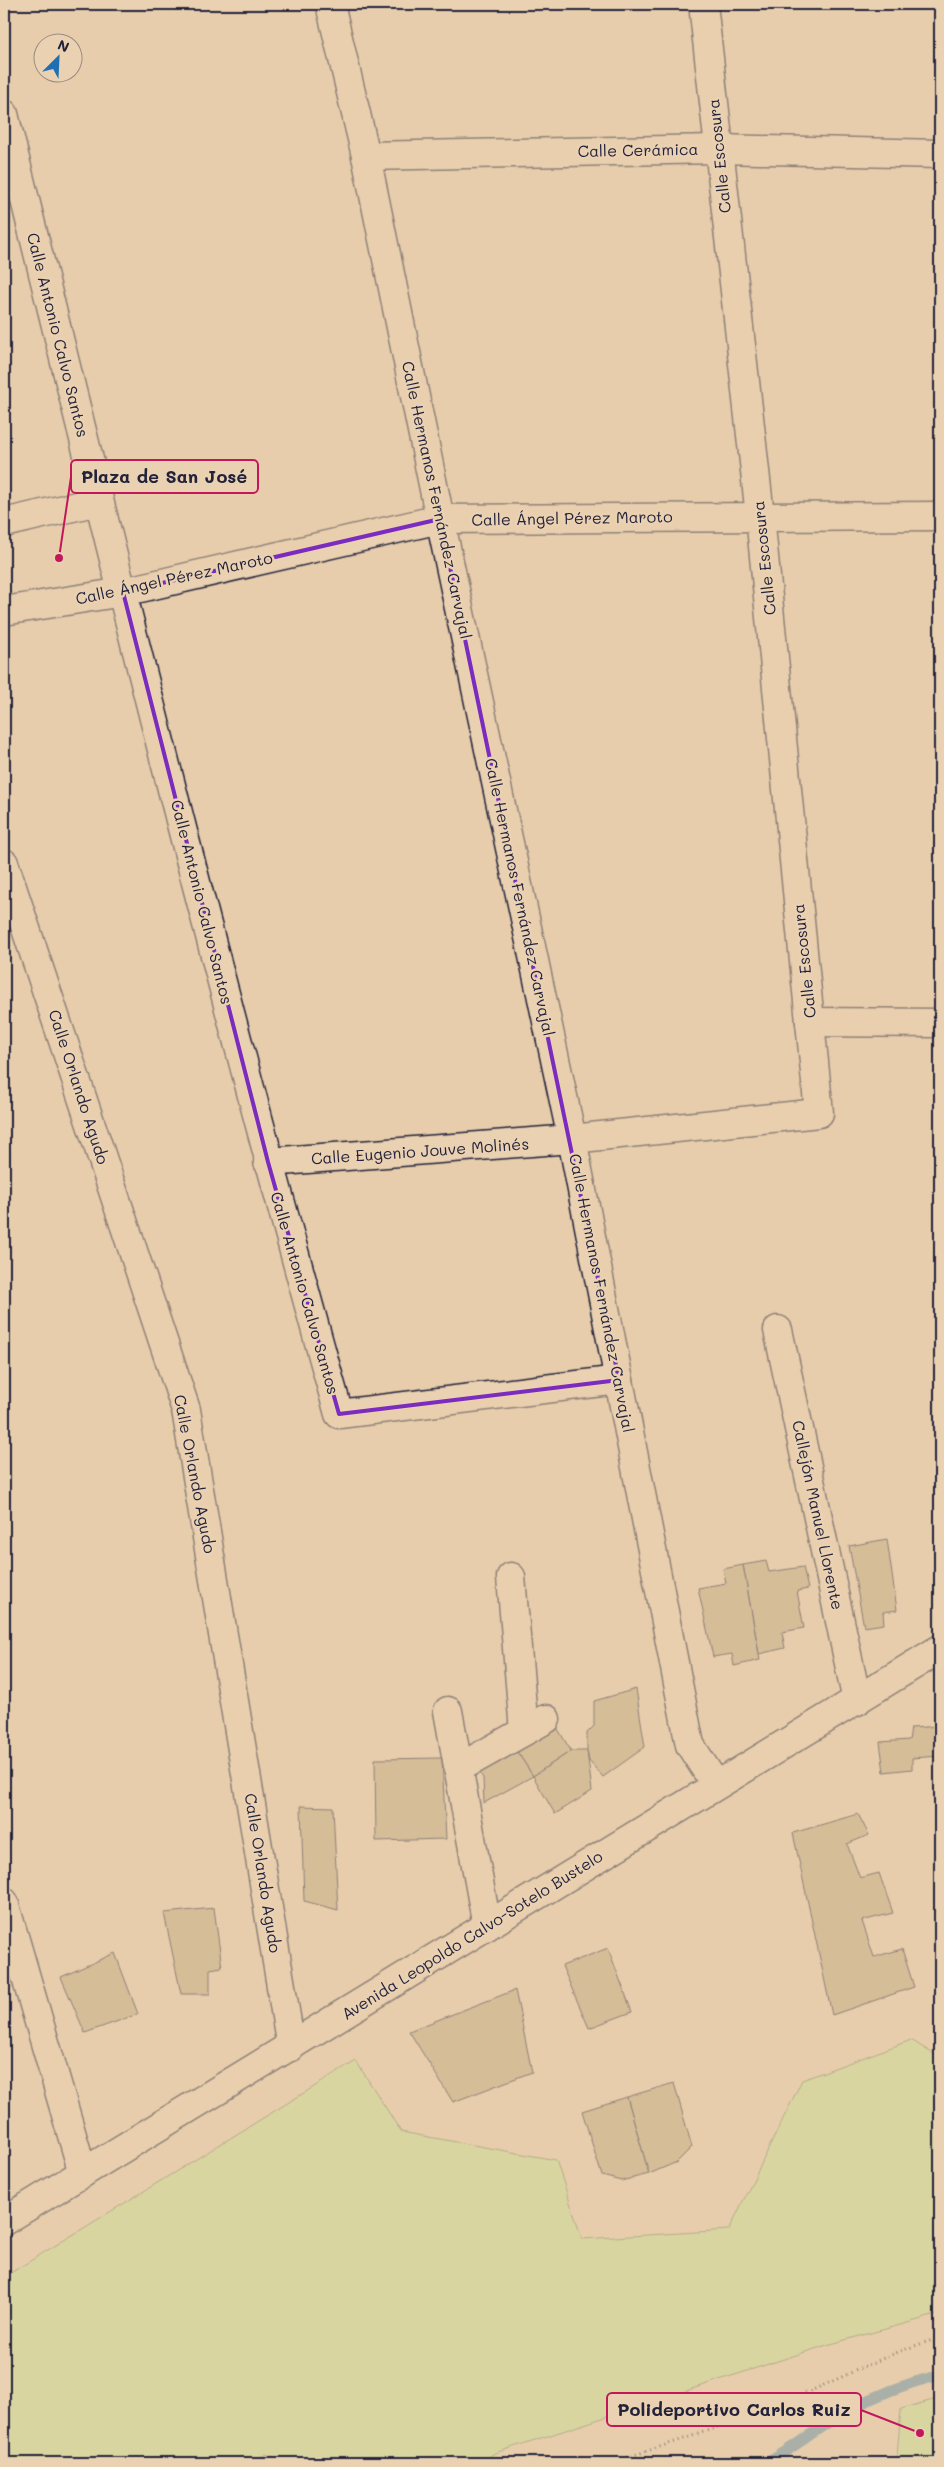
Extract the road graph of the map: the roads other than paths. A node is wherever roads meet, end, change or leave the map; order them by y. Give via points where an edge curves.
1 (330, 4) edge
2 (703, 4) edge
3 (4, 114) edge
4 (718, 149) junction
5 (940, 154) edge
6 (366, 156) junction
7 (98, 501) junction
8 (760, 516) junction
9 (940, 516) edge
10 (440, 519) junction
11 (4, 523) edge
12 (123, 592) junction
13 (4, 611) edge
14 (4, 863) edge
15 (810, 1022) junction
16 (940, 1023) edge
17 (819, 1113) joint
18 (572, 1139) junction
19 (268, 1162) junction
20 (778, 1330) dead end
21 (620, 1380) junction
22 (511, 1577) dead end
23 (940, 1649) edge
24 (857, 1701) junction
25 (448, 1712) dead end
26 (458, 1768) junction
27 (716, 1785) junction
28 (4, 1902) edge
29 (487, 1926) junction
30 (291, 2047) junction
31 (83, 2174) junction
32 (4, 2221) edge

1 - 6 street, Calle Hermanos Fernández Carvajal
2 - 4 street, Calle Escosura
3 - 7 street, Calle Antonio Calvo Santos
4 - 5 street, Calle Cerámica
4 - 6 street, Calle Cerámica
4 - 8 street, Calle Escosura
6 - 10 street, Calle Hermanos Fernández Carvajal
7 - 11 street
7 - 12 street, Calle Antonio Calvo Santos
8 - 9 street, Calle Ángel Pérez Maroto
8 - 10 street, Calle Ángel Pérez Maroto
8 - 15 street, Calle Escosura
10 - 12 street, Calle Ángel Pérez Maroto
10 - 18 street, Calle Hermanos Fernández Carvajal
12 - 13 street, Calle Ángel Pérez Maroto
12 - 19 street, Calle Antonio Calvo Santos
14 - 30 street, Calle Orlando Agudo via 186,1410
15 - 16 street
15 - 17 street, Calle Escosura
17 - 18 street, Calle Eugenio Jouve Molinés
18 - 19 street, Calle Eugenio Jouve Molinés
18 - 21 street, Calle Hermanos Fernández Carvajal
19 - 21 street, Calle Antonio Calvo Santos via 339,1414
20 - 24 street, Callejón Manuel Llorente
21 - 27 street, Calle Hermanos Fernández Carvajal via 690,1745
22 - 26 street via 535,1725
23 - 24 street, Avenida Leopoldo Calvo-Sotelo Bustelo
24 - 27 street, Avenida Leopoldo Calvo-Sotelo Bustelo
25 - 26 street
26 - 29 street
27 - 29 street, Avenida Leopoldo Calvo-Sotelo Bustelo
28 - 31 street
29 - 30 street, Avenida Leopoldo Calvo-Sotelo Bustelo
30 - 31 street, Avenida Leopoldo Calvo-Sotelo Bustelo
31 - 32 street, Avenida Leopoldo Calvo-Sotelo Bustelo

